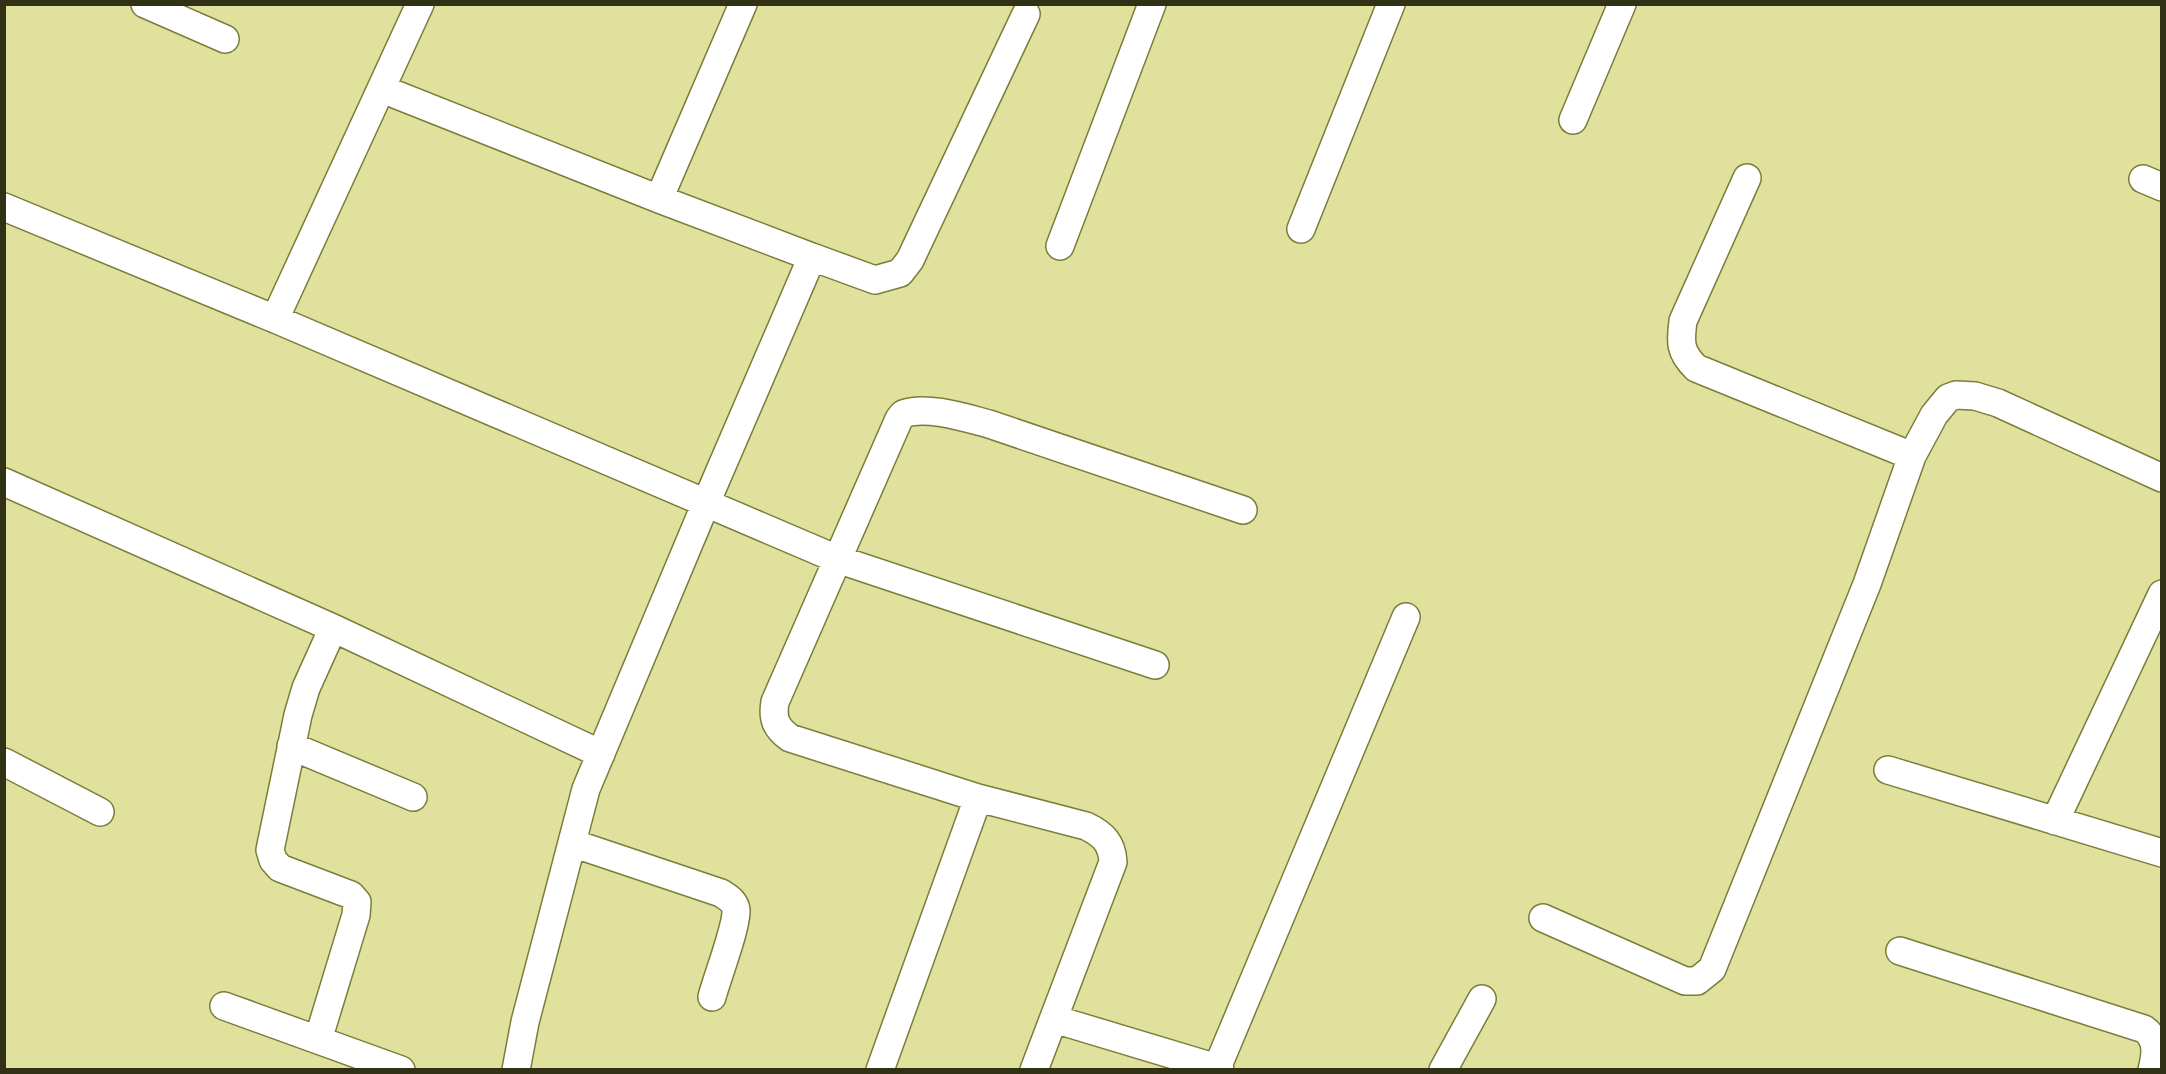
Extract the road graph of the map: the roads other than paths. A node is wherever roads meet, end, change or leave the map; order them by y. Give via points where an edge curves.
1 (145, 4) edge
2 (420, 4) edge
3 (743, 4) edge
4 (1152, 4) edge
5 (1391, 4) edge
6 (1622, 4) edge
7 (1026, 14) dead end
8 (225, 39) dead end
9 (382, 89) junction
10 (1573, 120) dead end
11 (1747, 178) dead end
12 (659, 199) junction
13 (4, 207) edge
14 (1301, 230) dead end
15 (1060, 246) dead end
16 (812, 257) junction
17 (274, 319) junction
18 (1912, 456) junction
19 (2162, 478) edge
20 (4, 482) edge
21 (706, 503) junction
22 (1242, 510) dead end
23 (837, 559) junction
24 (2162, 594) edge
25 (1406, 617) dead end
26 (333, 628) junction
27 (1155, 665) dead end
28 (291, 746) junction
29 (601, 754) junction
30 (4, 762) edge
31 (1888, 770) dead end
32 (413, 797) dead end
33 (978, 798) junction
34 (100, 812) dead end
35 (2055, 821) junction
36 (572, 843) junction
37 (2162, 853) edge
38 (1543, 918) dead end
39 (1900, 951) dead end
40 (712, 997) dead end
41 (1482, 999) dead end
42 (224, 1006) dead end
43 (1054, 1018) junction
44 (318, 1040) junction
45 (524, 1068) edge
46 (1219, 1069) edge
47 (401, 1070) edge
48 (880, 1070) edge
49 (1034, 1070) edge
50 (1443, 1070) edge
51 (2152, 1070) edge

1 - 8 street
2 - 9 street
3 - 12 street
4 - 15 street
5 - 14 street
6 - 10 street
7 - 16 street via 910,260 900,273 875,280
9 - 12 street
9 - 17 street
11 - 18 street via 1683,321 1680,336 1686,358 1696,368
12 - 16 street
13 - 17 street
16 - 21 street
17 - 21 street
18 - 19 street via 1948,398 1975,396
18 - 38 street via 1859,603 1712,969 1697,981 1685,981
20 - 26 street
21 - 23 street
21 - 29 street
22 - 23 street via 989,423 909,411 899,419
23 - 27 street
23 - 33 street via 775,702 773,714 780,731 790,738
24 - 35 street
25 - 46 street
26 - 28 street via 306,688
26 - 29 street
28 - 32 street
28 - 44 street via 270,850 273,860 280,868 351,895 357,902
29 - 36 street via 586,789
30 - 34 street
31 - 35 street
33 - 43 street via 1086,826 1099,832 1113,849 1113,862
33 - 48 street
35 - 37 street
36 - 40 street via 721,893 731,900 736,909 734,925
36 - 45 street via 525,1022
39 - 51 street via 2144,1029 2150,1033 2156,1049
41 - 50 street
42 - 44 street
43 - 46 street
43 - 49 street
44 - 47 street

